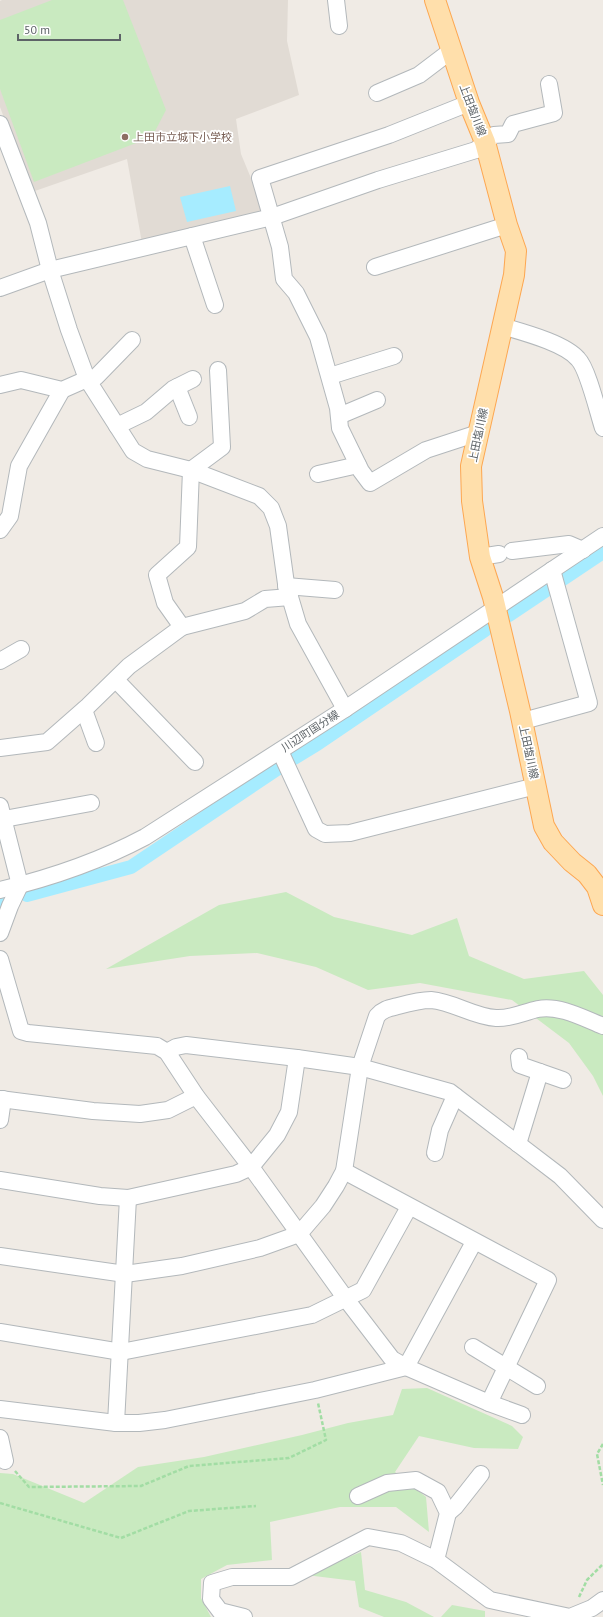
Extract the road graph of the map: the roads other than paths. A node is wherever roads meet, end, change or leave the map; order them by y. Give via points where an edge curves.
1 (336, 0) edge
2 (435, 0) edge
3 (339, 26) dead end
4 (452, 50) junction
5 (549, 84) dead end
6 (377, 93) dead end
7 (469, 103) junction
8 (0, 124) edge
9 (485, 142) junction
10 (4, 149) edge
11 (272, 217) junction
12 (507, 225) junction
13 (192, 236) junction
14 (376, 267) dead end
15 (50, 270) junction
16 (0, 288) edge
17 (215, 305) dead end
18 (502, 326) junction
19 (132, 340) dead end
20 (394, 356) dead end
21 (218, 370) dead end
22 (330, 376) junction
23 (87, 379) junction
24 (193, 379) dead end
25 (0, 385) edge
26 (177, 387) junction
27 (597, 389) edge
28 (62, 390) junction
29 (377, 400) dead end
30 (339, 416) junction
31 (189, 417) dead end
32 (117, 426) junction
33 (603, 428) edge
34 (478, 433) junction
35 (358, 465) junction
36 (191, 470) junction
37 (318, 474) dead end
38 (0, 530) edge
39 (603, 536) edge
40 (583, 550) junction
41 (497, 554) junction
42 (552, 570) junction
43 (335, 590) dead end
44 (288, 592) junction
45 (495, 608) junction
46 (182, 627) junction
47 (21, 649) dead end
48 (0, 661) edge
49 (116, 680) junction
50 (345, 708) junction
51 (84, 710) junction
52 (523, 721) junction
53 (96, 742) dead end
54 (0, 748) edge
55 (280, 751) junction
56 (195, 762) dead end
57 (536, 786) junction
58 (91, 804) dead end
59 (2, 812) edge
60 (20, 885) junction
61 (0, 890) edge
62 (603, 905) edge
63 (0, 933) edge
64 (0, 959) edge
65 (603, 1026) edge
66 (167, 1052) junction
67 (518, 1057) dead end
68 (297, 1058) junction
69 (360, 1067) junction
70 (540, 1072) junction
71 (563, 1080) dead end
72 (196, 1096) junction
73 (455, 1096) junction
74 (2, 1099) edge
75 (0, 1120) edge
76 (518, 1144) junction
77 (435, 1153) dead end
78 (251, 1167) junction
79 (344, 1171) junction
80 (0, 1180) edge
81 (128, 1198) junction
82 (409, 1207) junction
83 (603, 1220) edge
84 (299, 1234) junction
85 (474, 1242) junction
86 (0, 1256) edge
87 (125, 1274) junction
88 (346, 1299) junction
89 (0, 1332) edge
90 (473, 1347) dead end
91 (121, 1352) junction
92 (406, 1367) junction
93 (506, 1368) junction
94 (538, 1386) dead end
95 (489, 1403) junction
96 (0, 1409) edge
97 (522, 1415) dead end
98 (116, 1423) junction
99 (0, 1438) edge
100 (5, 1461) road end
101 (482, 1474) dead end
102 (358, 1496) dead end
103 (448, 1513) junction
104 (436, 1560) junction
105 (603, 1600) edge
106 (244, 1617) edge

1 - 3 street
2 - 4 main road, 上田塩川線
4 - 6 street via 418,75
4 - 7 main road, 上田塩川線
5 - 9 street via 554,113 514,124 508,134 494,135
7 - 9 main road, 上田塩川線
7 - 11 street via 389,135 260,178
8 - 10 street
9 - 11 street via 476,150 378,180
9 - 12 main road, 上田塩川線
10 - 15 street via 38,223
11 - 13 street
11 - 22 street via 284,279 296,293 308,315
12 - 14 street
12 - 18 main road, 上田塩川線 via 516,251 514,275
13 - 15 street
13 - 17 street
15 - 16 street
15 - 23 street via 77,356
18 - 27 street via 560,346 578,358
18 - 34 main road, 上田塩川線
19 - 23 street via 96,377
20 - 22 street
21 - 36 street via 222,447
22 - 30 street
23 - 28 street
23 - 32 street
24 - 26 street
25 - 28 street via 21,380
26 - 31 street
26 - 32 street via 146,412
27 - 33 street
28 - 38 street via 19,466 10,516
29 - 30 street
30 - 35 street via 340,428
32 - 36 street via 133,451 148,459
34 - 35 street via 426,450 370,482
34 - 41 main road, 上田塩川線 via 471,466 472,501
35 - 37 street
36 - 44 street via 259,496 271,508 278,526
36 - 46 street via 188,547 157,575 165,603
39 - 40 street, 川辺町国分線
40 - 41 street via 568,544
40 - 42 street, 川辺町国分線
41 - 45 main road, 上田塩川線 via 493,597
42 - 45 street, 川辺町国分線
42 - 52 street via 589,703
43 - 44 street
44 - 46 street via 265,599 245,611
44 - 50 street via 298,624
45 - 50 street, 川辺町国分線
45 - 52 main road, 上田塩川線
46 - 49 street via 129,666
47 - 48 street
49 - 51 street
49 - 56 street
50 - 55 street, 川辺町国分線
51 - 53 street
51 - 54 street via 47,742
52 - 57 main road, 上田塩川線
55 - 57 street via 316,829 325,834 350,834
55 - 60 street, 川辺町国分線 via 121,850
57 - 62 main road, 上田塩川線 via 544,826 553,842 587,874 597,887
58 - 59 street
59 - 60 street
60 - 61 street, 川辺町国分線
60 - 63 street
64 - 66 street via 21,1031 157,1046
65 - 69 street via 567,1011 554,1009 540,1009 497,1018 481,1016 432,1000 413,1002 382,1010 377,1016
66 - 68 street via 176,1047 186,1046
66 - 72 street
67 - 70 street via 520,1065
68 - 69 street
68 - 78 street via 289,1112 277,1134
69 - 73 street via 450,1092
69 - 79 street
70 - 71 street
70 - 76 street
72 - 74 street via 168,1110 140,1114 93,1111
72 - 78 street
73 - 76 street
73 - 77 street via 440,1130
74 - 75 street
76 - 83 street via 560,1176
78 - 81 street via 236,1174
78 - 84 street
79 - 82 street
79 - 84 street via 323,1206
80 - 81 street
81 - 87 street
82 - 85 street
82 - 88 street via 363,1290
84 - 87 street via 260,1248 182,1266
84 - 88 street
85 - 92 street
85 - 93 street via 548,1280
86 - 87 street
87 - 91 street
88 - 91 street via 312,1315
88 - 92 street via 392,1359
89 - 91 street
90 - 93 street
91 - 98 street
92 - 95 street
92 - 98 street via 315,1390 165,1420
93 - 94 street
93 - 95 street
95 - 97 street
96 - 98 street
99 - 100 street
101 - 103 street
102 - 103 street via 387,1483 416,1480 438,1492
103 - 104 street
104 - 105 street via 490,1600 570,1617 592,1608
104 - 106 street via 401,1543 368,1537 291,1577 232,1577 212,1583 211,1599 220,1611

